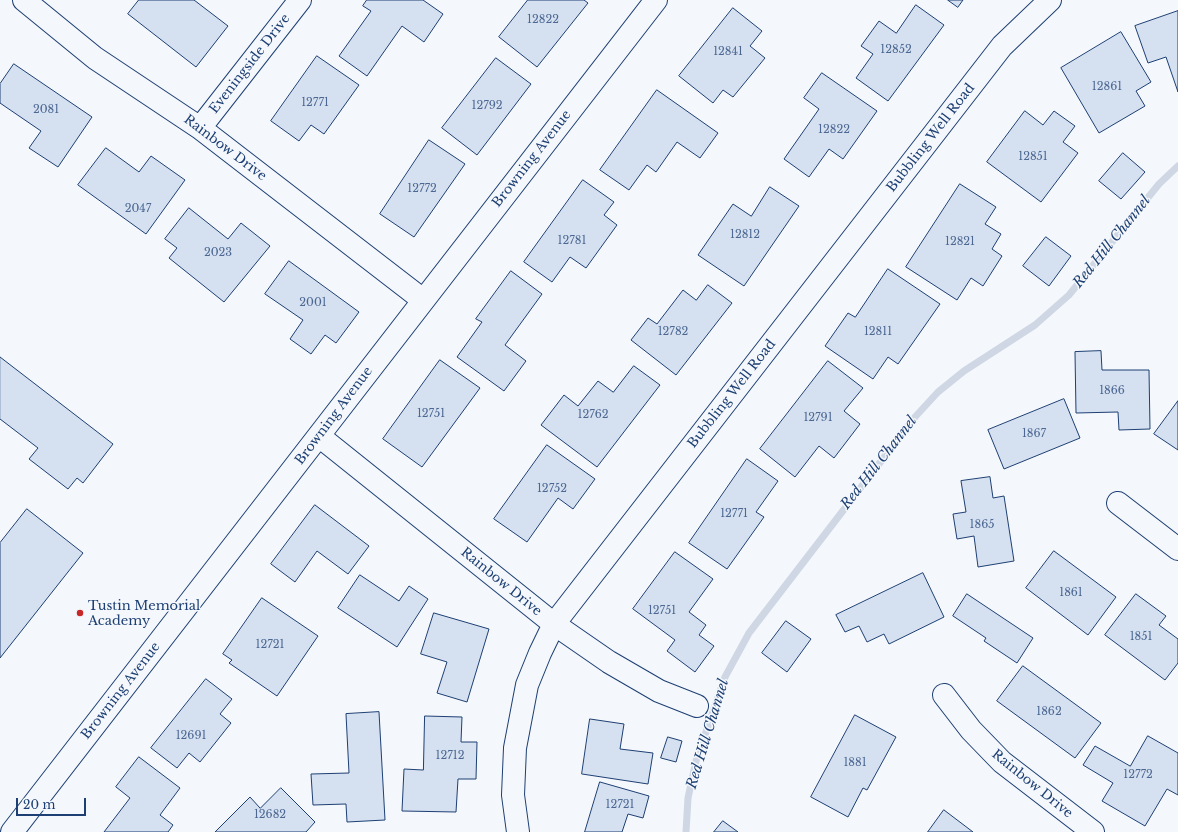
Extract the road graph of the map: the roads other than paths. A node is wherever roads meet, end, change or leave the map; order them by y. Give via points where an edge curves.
1 (24, 0) edge
2 (300, 0) edge
3 (656, 0) edge
4 (1050, 0) edge
5 (200, 128) junction
6 (423, 300) junction
7 (319, 436) junction
8 (1118, 502) dead end
9 (1178, 549) edge
10 (554, 624) junction
11 (944, 695) dead end
12 (697, 706) dead end
13 (12, 832) edge
14 (518, 832) edge
15 (1093, 832) edge

1 - 5 street, Rainbow Drive via 95,58
2 - 5 street, Eveningside Drive
3 - 6 street, Browning Avenue
4 - 10 street, Bubbling Well Road via 1002,46
5 - 6 street, Rainbow Drive
6 - 7 street, Browning Avenue
7 - 10 street, Rainbow Drive
7 - 13 street, Browning Avenue
8 - 9 street
10 - 12 street, Rainbow Drive via 609,662 659,691
10 - 14 street, Bubbling Well Road via 527,685 515,748 513,795
11 - 15 street, Rainbow Drive via 970,730 1002,762

